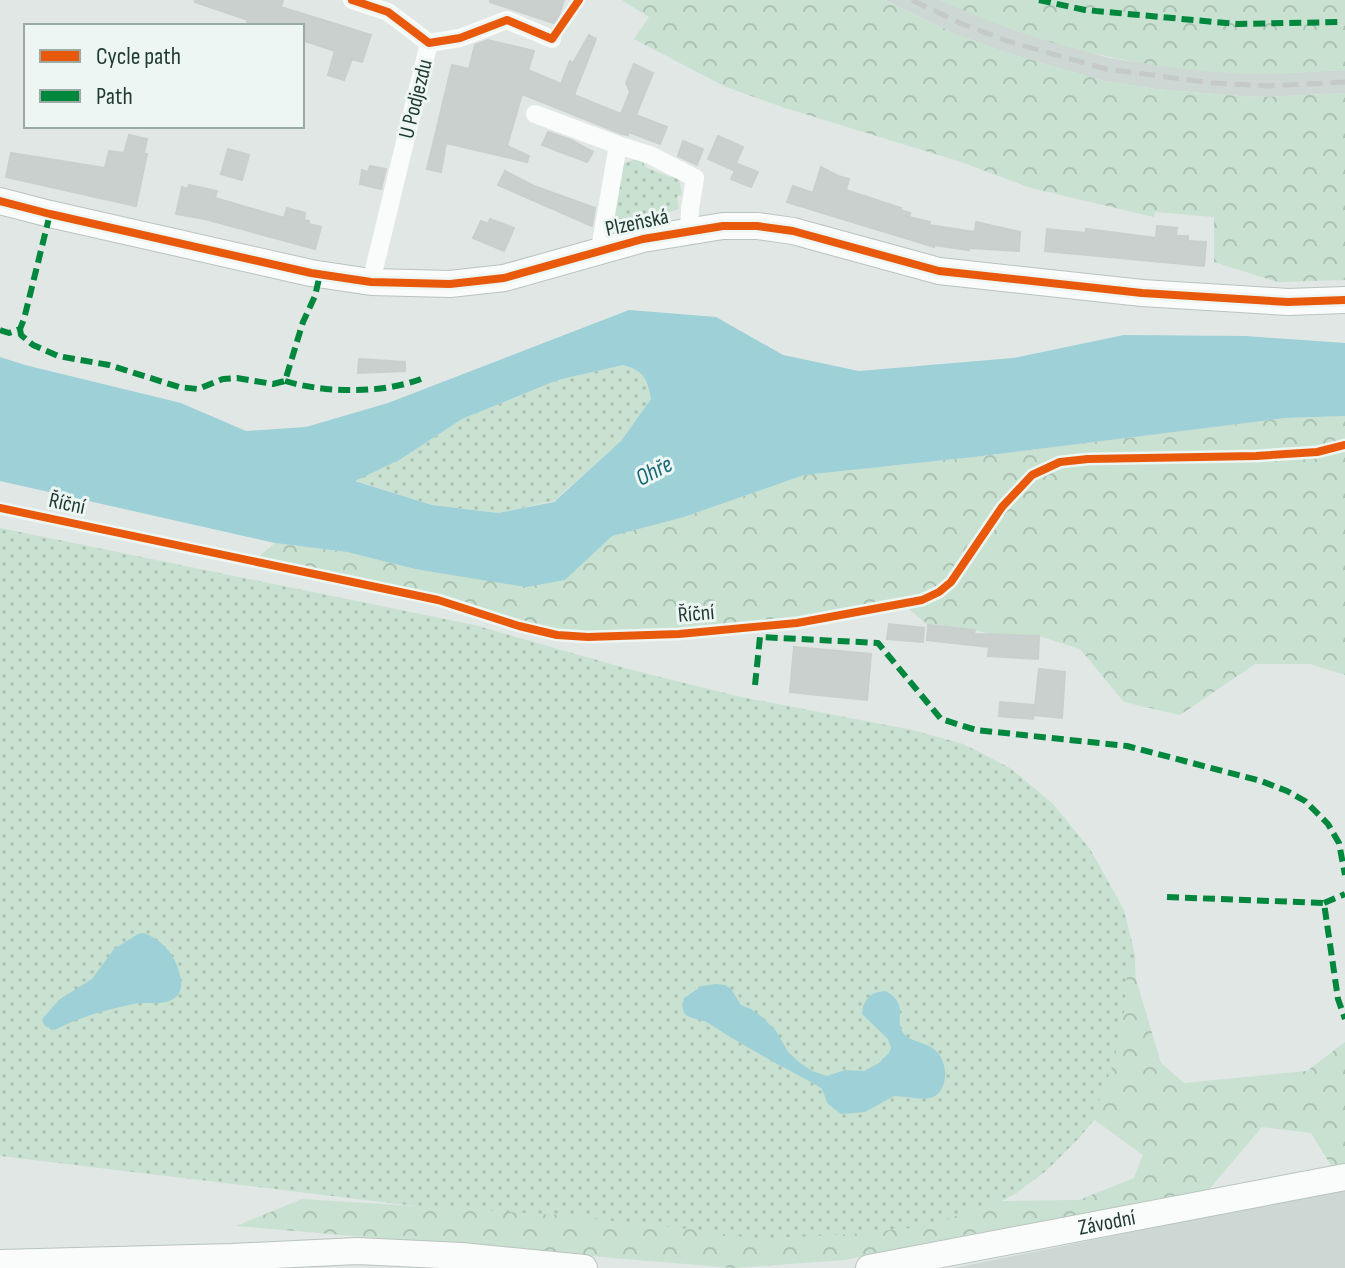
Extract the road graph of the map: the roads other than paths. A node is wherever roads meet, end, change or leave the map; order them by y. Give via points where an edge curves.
1 (352, 0) edge
2 (552, 39) dead end
3 (429, 43) junction
4 (535, 114) dead end
5 (618, 145) junction
6 (0, 201) edge
7 (689, 230) junction
8 (600, 249) junction
9 (371, 282) junction
10 (1345, 300) edge
11 (1345, 1177) edge
12 (232, 1262) edge
13 (461, 1262) edge
14 (0, 1263) edge
15 (46, 1265) edge
16 (584, 1268) edge
17 (869, 1268) edge

1 - 3 street via 388,12
2 - 3 street, U Podjezdu via 507,20
3 - 9 street, U Podjezdu
4 - 5 street
5 - 7 street via 695,178
5 - 8 street
6 - 9 street, Plzeňská via 311,273
7 - 8 street, Plzeňská
7 - 10 street, Plzeňská via 774,227 939,271 1142,293
8 - 9 street, Plzeňská via 504,278 450,284
11 - 17 street, Závodní
12 - 13 street via 357,1251
12 - 15 street
13 - 16 street
14 - 15 street

